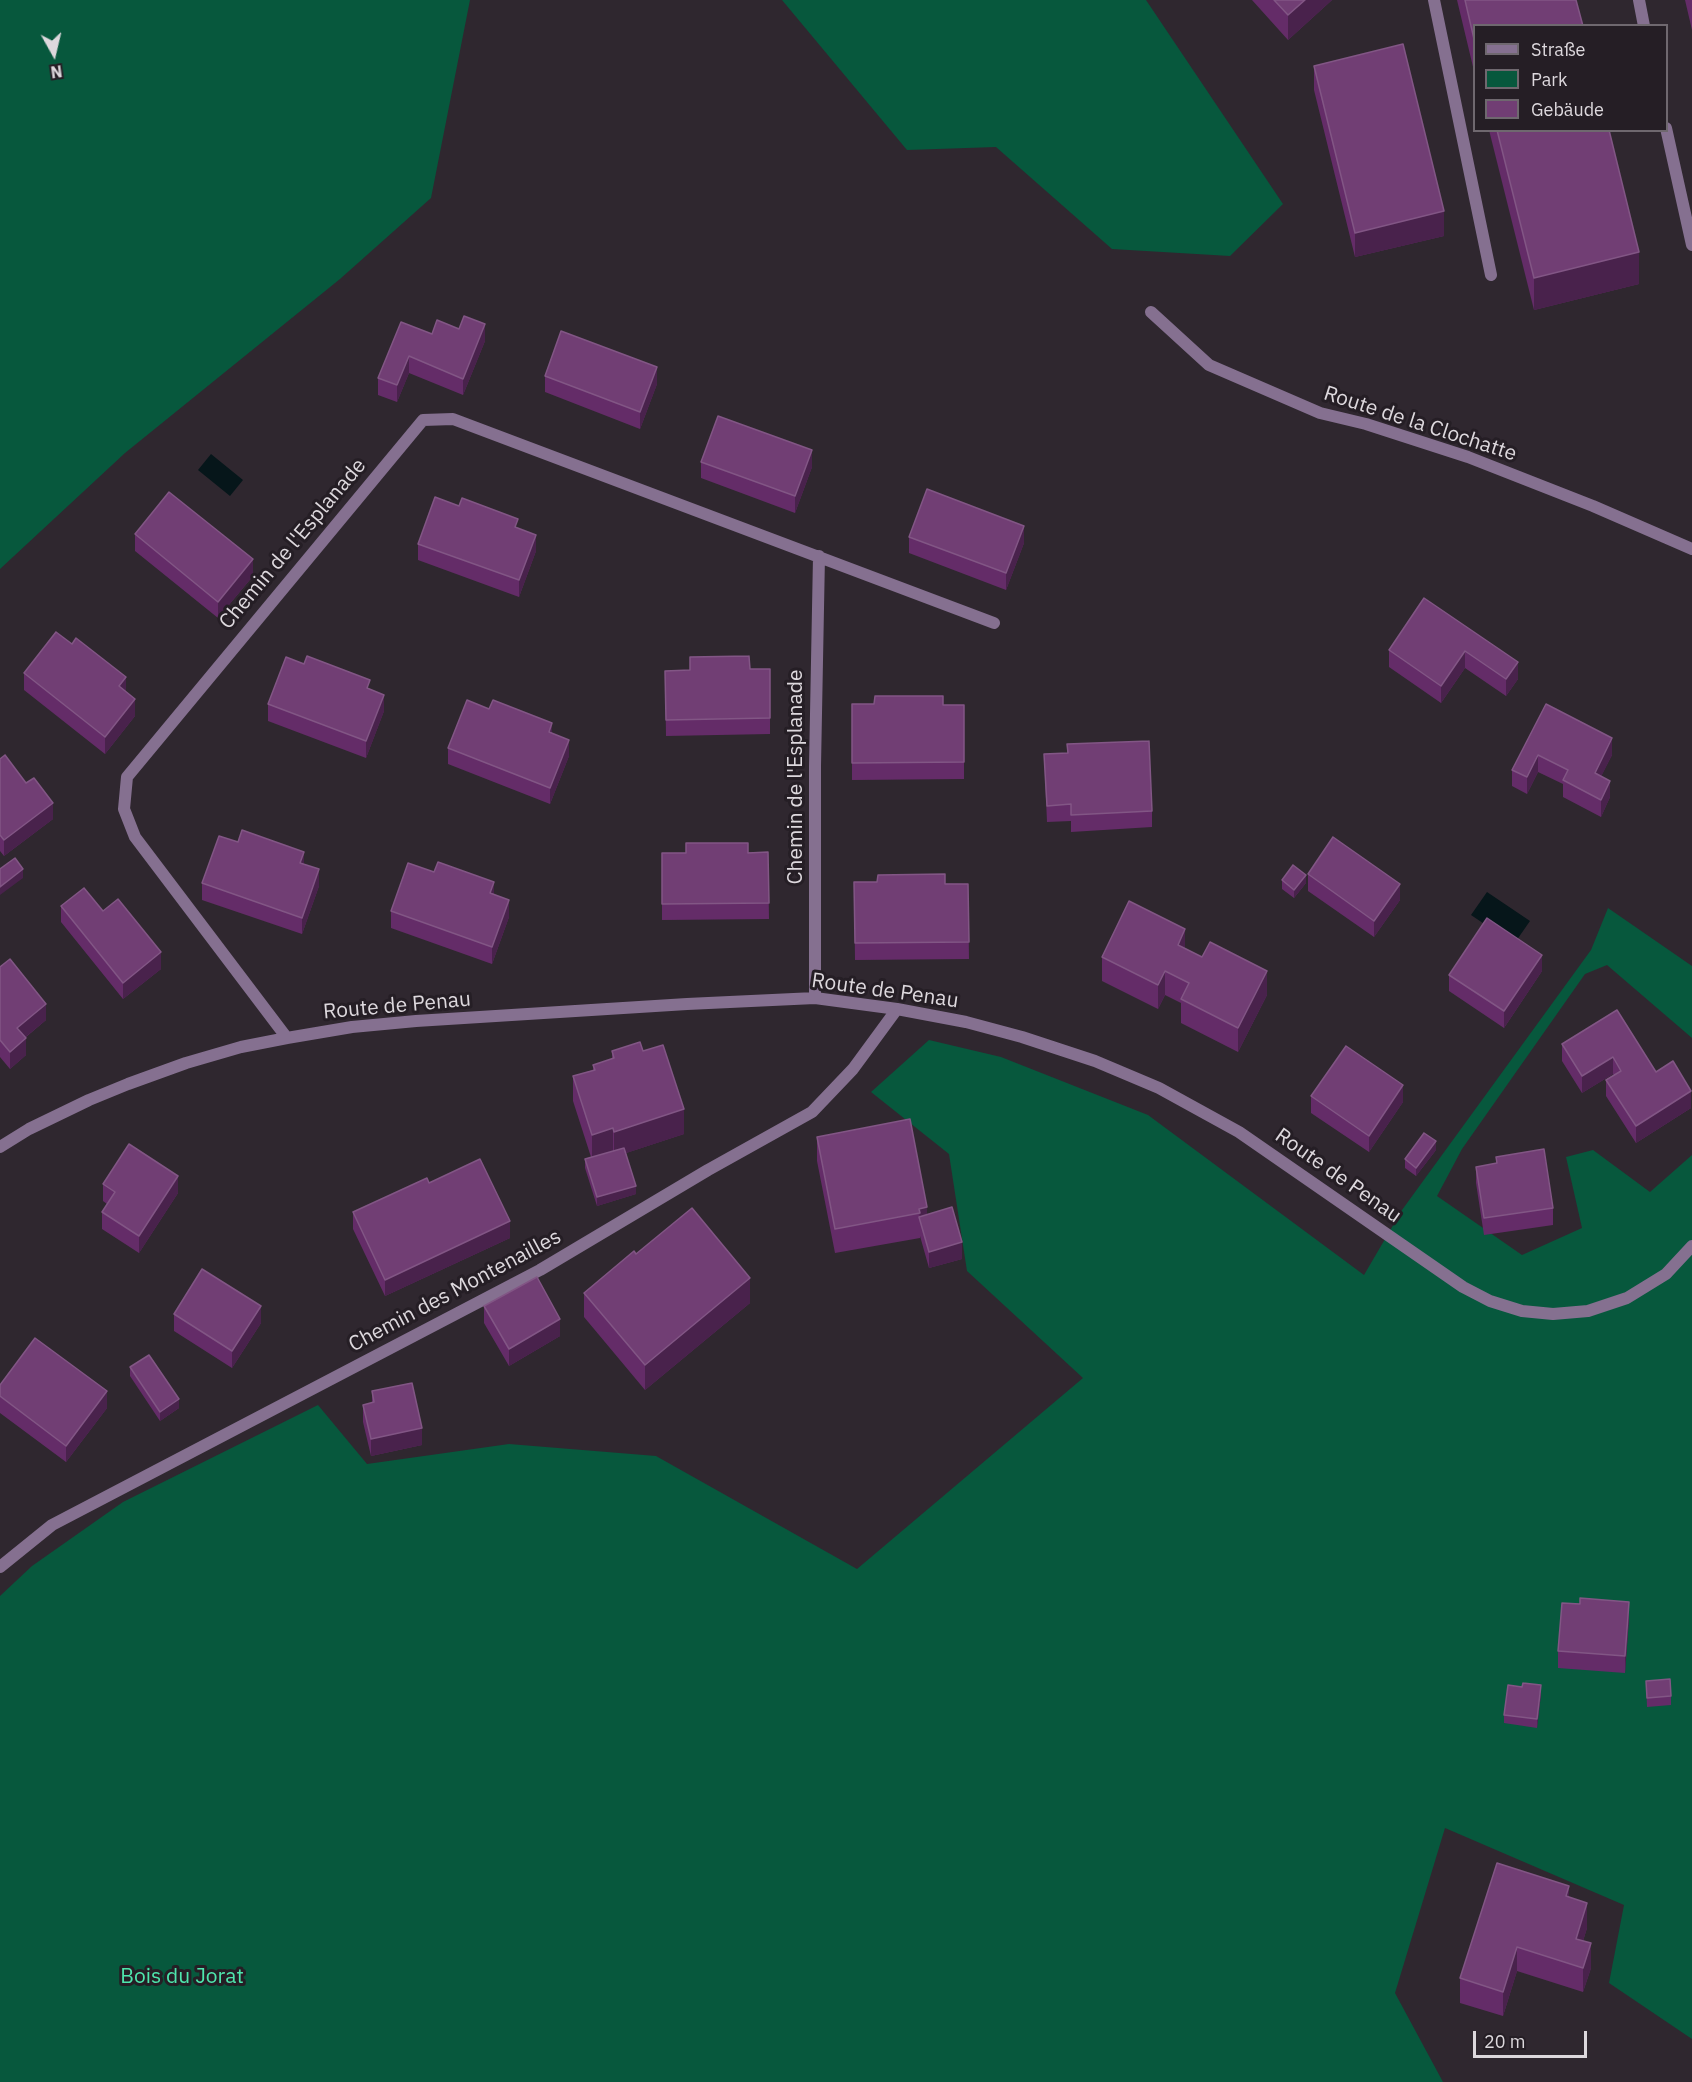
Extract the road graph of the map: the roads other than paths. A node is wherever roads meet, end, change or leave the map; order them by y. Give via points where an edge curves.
1 (1434, 0) edge
2 (1639, 0) edge
3 (1644, 24) edge
4 (1667, 132) edge
5 (1692, 245) edge
6 (1491, 275) dead end
7 (1151, 312) dead end
8 (1692, 549) edge
9 (819, 556) junction
10 (994, 622) dead end
11 (814, 998) junction
12 (897, 1010) junction
13 (287, 1038) junction
14 (0, 1147) edge
15 (1692, 1246) edge
16 (0, 1567) edge

1 - 6 street
2 - 3 street
4 - 5 street
7 - 8 street, Route de la Clochatte via 1209,365 1320,413 1468,458
9 - 10 street, Chemin de l'Esplanade
9 - 11 street, Chemin de l'Esplanade
9 - 13 street, Chemin de l'Esplanade via 453,419 423,420 127,777 124,809 135,837
11 - 12 street, Route de Penau
11 - 13 street, Route de Penau via 416,1022
12 - 15 street, Route de Penau via 1022,1037 1159,1088 1239,1132 1463,1287 1522,1311 1588,1311 1627,1298 1666,1274
12 - 16 street, Chemin des Montenailles via 853,1069 812,1112 540,1270 52,1525
13 - 14 street, Route de Penau via 241,1047 128,1084 29,1129

